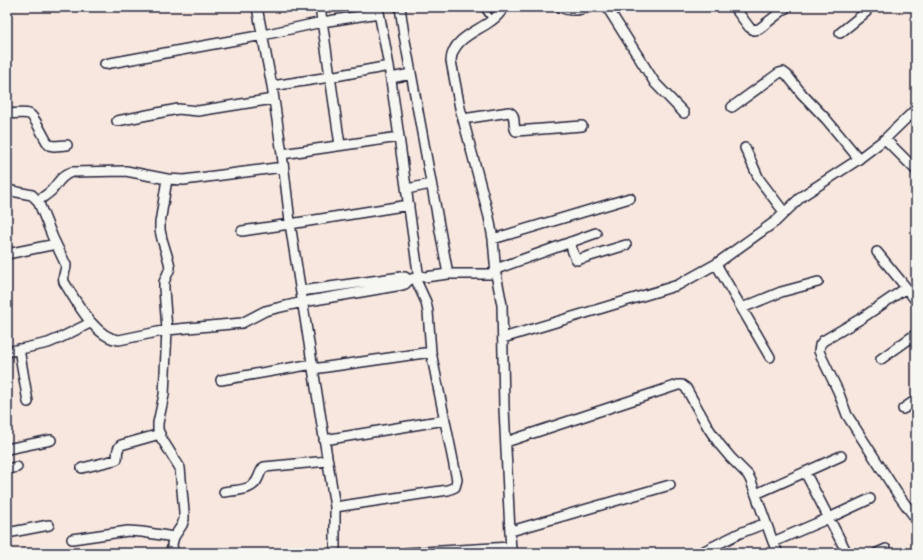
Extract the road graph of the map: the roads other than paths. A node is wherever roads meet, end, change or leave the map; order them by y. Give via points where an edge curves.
1 (257, 7) edge
2 (320, 7) edge
3 (400, 7) edge
4 (483, 7) edge
5 (504, 7) edge
6 (560, 7) edge
7 (590, 7) edge
8 (607, 7) edge
9 (734, 7) edge
10 (787, 7) edge
11 (866, 7) edge
12 (379, 10) edge
13 (492, 20) junction
14 (322, 22) junction
15 (840, 33) dead end
16 (263, 35) junction
17 (105, 64) dead end
18 (389, 66) junction
19 (401, 76) junction
20 (330, 77) junction
21 (272, 86) junction
22 (273, 99) junction
23 (732, 107) dead end
24 (916, 109) edge
25 (684, 113) dead end
26 (7, 114) edge
27 (463, 120) junction
28 (117, 121) dead end
29 (582, 126) dead end
30 (399, 137) junction
31 (885, 139) junction
32 (67, 145) dead end
33 (340, 145) junction
34 (745, 148) dead end
35 (282, 154) junction
36 (859, 159) junction
37 (283, 167) junction
38 (916, 170) edge
39 (167, 179) junction
40 (419, 186) junction
41 (7, 190) edge
42 (630, 198) dead end
43 (38, 201) junction
44 (409, 206) junction
45 (784, 212) junction
46 (290, 224) junction
47 (242, 231) dead end
48 (596, 233) dead end
49 (493, 239) junction
50 (570, 242) junction
51 (56, 244) junction
52 (626, 246) dead end
53 (877, 252) dead end
54 (7, 254) edge
55 (716, 264) junction
56 (496, 271) junction
57 (448, 274) junction
58 (415, 278) junction
59 (818, 282) dead end
60 (906, 288) junction
61 (301, 291) junction
62 (916, 301) edge
63 (303, 302) junction
64 (742, 308) junction
65 (90, 323) junction
66 (167, 330) junction
67 (916, 334) edge
68 (503, 338) junction
69 (20, 349) junction
70 (7, 352) edge
71 (431, 352) junction
72 (770, 357) dead end
73 (881, 359) dead end
74 (313, 366) junction
75 (221, 380) dead end
76 (916, 400) edge
77 (28, 402) dead end
78 (903, 409) dead end
79 (445, 420) junction
80 (160, 434) junction
81 (51, 440) dead end
82 (324, 440) junction
83 (506, 442) junction
84 (7, 449) edge
85 (841, 456) dead end
86 (328, 461) junction
87 (17, 467) dead end
88 (82, 468) dead end
89 (7, 469) edge
90 (805, 472) junction
91 (670, 485) dead end
92 (224, 492) dead end
93 (756, 494) junction
94 (870, 499) dead end
95 (335, 507) junction
96 (829, 518) junction
97 (916, 520) edge
98 (766, 523) junction
99 (49, 526) dead end
100 (511, 531) junction
101 (7, 533) edge
102 (174, 537) junction
103 (72, 539) dead end
104 (773, 542) junction
105 (886, 549) dead end
106 (511, 550) edge
107 (173, 553) edge
108 (335, 553) edge
109 (406, 553) edge
110 (700, 553) edge
111 (778, 553) edge
112 (847, 553) edge
113 (877, 553) edge

1 - 16 street
2 - 14 street
3 - 19 street
4 - 13 lane
5 - 13 street
6 - 7 street via 572,10
8 - 25 street via 655,82
9 - 10 street via 754,30
11 - 15 street via 866,12
12 - 14 street
12 - 18 street
13 - 27 street via 461,40 451,54
14 - 16 street
14 - 20 street
16 - 17 street
16 - 21 street
18 - 19 street
18 - 20 street
19 - 30 street
19 - 40 street
20 - 21 street
20 - 33 street
21 - 22 street
22 - 28 street via 198,110 178,109
22 - 35 street
23 - 36 street via 783,72
24 - 31 street
26 - 32 street via 30,114 49,146
27 - 29 street via 509,112 513,115 516,131
27 - 49 street
30 - 33 street
30 - 40 street
31 - 36 street
31 - 38 street
33 - 35 street
34 - 45 street via 759,179
35 - 37 street
36 - 45 street via 802,196
37 - 39 street via 184,180
37 - 46 street
39 - 43 street via 126,171 72,172 61,177 52,190
39 - 66 street via 160,223 170,268 164,282
40 - 44 street
40 - 57 street
41 - 43 street via 32,195
42 - 49 street
43 - 51 street
44 - 46 street
44 - 58 street via 418,272
45 - 55 street via 776,221
46 - 47 street
46 - 61 street
48 - 50 street
49 - 56 street
50 - 52 street via 577,260
50 - 56 street
51 - 54 street
51 - 65 street via 66,265 64,282
53 - 60 street
55 - 64 street
55 - 68 street via 678,285
56 - 57 street
56 - 68 street via 502,305
57 - 58 street
58 - 61 street via 401,277
58 - 63 street via 402,285
58 - 71 street via 426,302
59 - 64 street via 781,292
60 - 62 street
60 - 97 street via 823,341 819,351 847,415
61 - 63 street
63 - 66 street via 265,311 242,323
63 - 74 street
64 - 72 street
65 - 66 street via 114,340
65 - 69 street via 48,343
66 - 80 street via 164,395 158,423
67 - 73 street
68 - 83 street
69 - 70 street
69 - 77 street
71 - 74 street
71 - 79 street
74 - 75 street
74 - 82 street
76 - 78 street
79 - 82 street
79 - 95 street via 457,480 455,487
80 - 88 street via 121,445 115,460
80 - 102 street via 181,473 184,519
81 - 84 street
82 - 86 street
83 - 93 street via 678,385 686,388 720,445 748,475
83 - 100 street
85 - 90 street
86 - 92 street via 264,467 253,486
86 - 95 street
87 - 89 street
90 - 93 street
90 - 96 street
91 - 100 street
93 - 98 street
94 - 96 street
95 - 108 street
96 - 104 street
96 - 112 street
98 - 104 street
98 - 110 street
99 - 101 street
100 - 106 street
102 - 103 street via 128,531
102 - 107 street
104 - 111 street
105 - 113 street
106 - 109 street via 474,549

